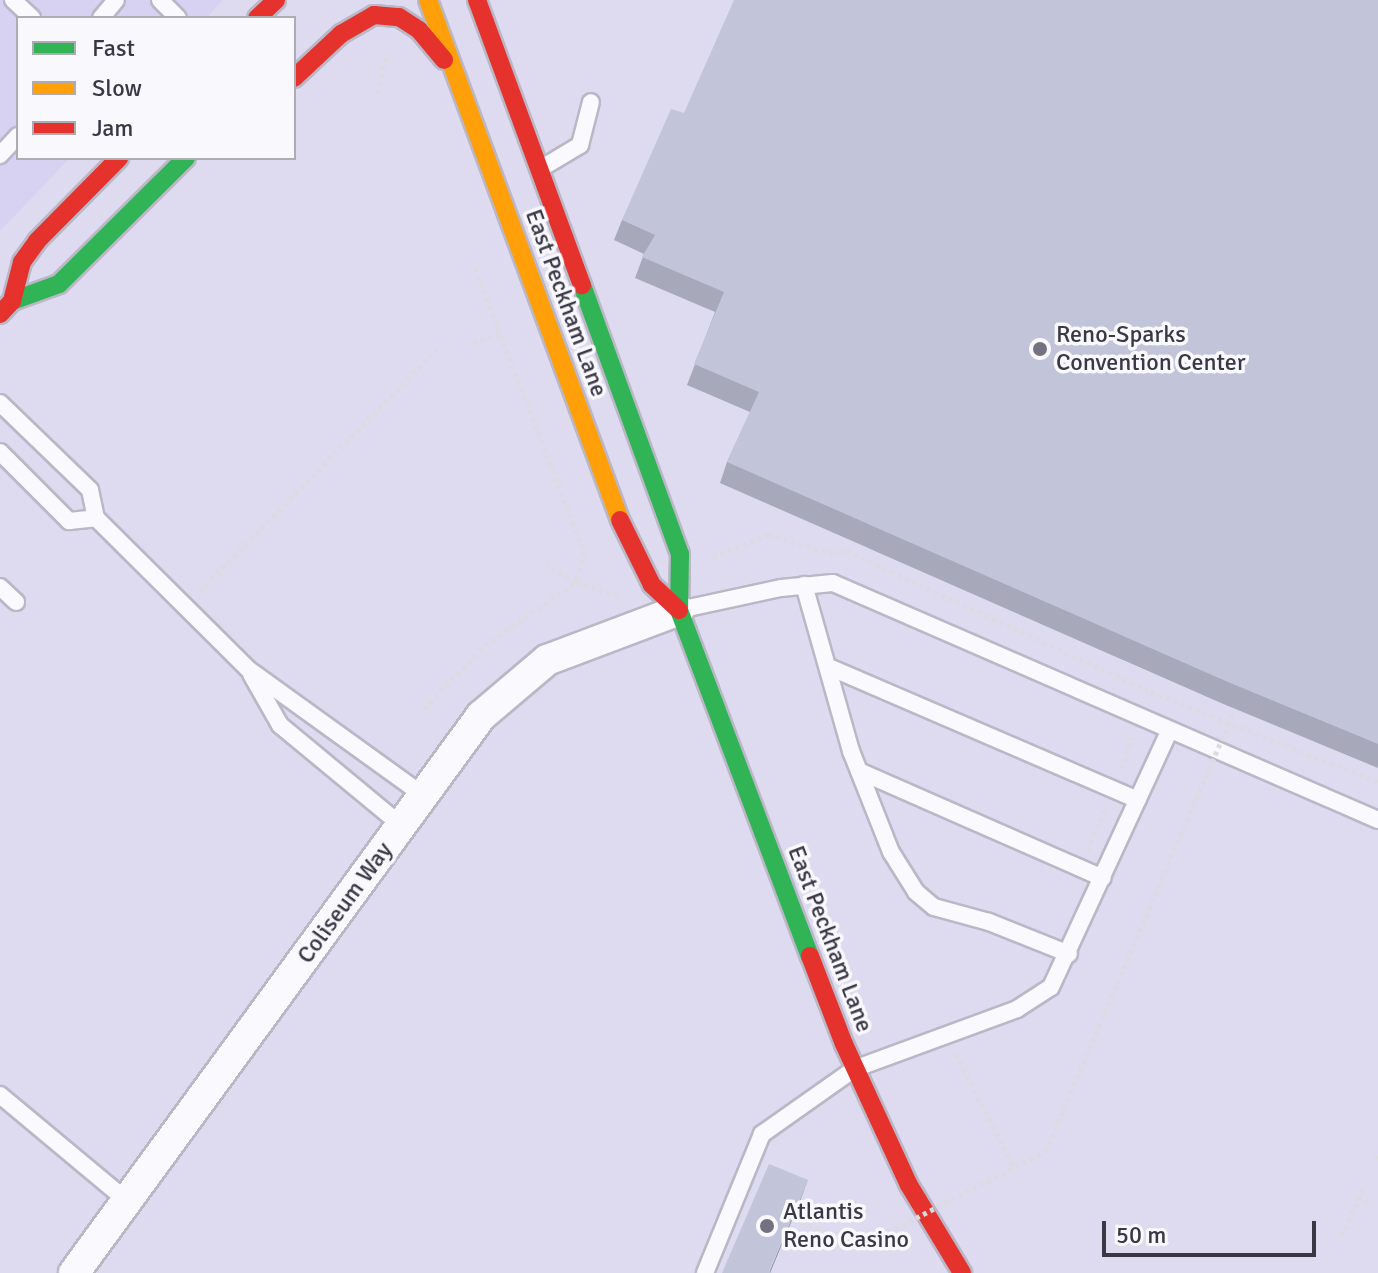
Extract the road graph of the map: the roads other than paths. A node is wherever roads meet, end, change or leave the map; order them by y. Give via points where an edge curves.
1 (13, 0) edge
2 (116, 0) edge
3 (428, 0) edge
4 (477, 0) edge
5 (163, 1) edge
6 (30, 16) edge
7 (103, 16) edge
8 (176, 16) edge
9 (296, 76) edge
10 (458, 79) junction
11 (591, 102) dead end
12 (16, 138) edge
13 (0, 155) edge
14 (117, 160) edge
15 (184, 160) edge
16 (539, 170) junction
17 (6, 308) edge
18 (0, 403) edge
19 (0, 452) edge
20 (96, 518) junction
21 (804, 585) junction
22 (0, 587) edge
23 (16, 602) dead end
24 (679, 610) junction
25 (829, 667) junction
26 (248, 669) junction
27 (1170, 730) junction
28 (859, 771) junction
29 (423, 795) junction
30 (1138, 800) junction
31 (1378, 820) edge
32 (401, 825) junction
33 (1103, 878) junction
34 (1069, 954) junction
35 (854, 1069) junction
36 (0, 1095) edge
37 (127, 1201) junction
38 (74, 1273) edge
39 (705, 1273) edge
40 (962, 1273) edge

1 - 6 lane
2 - 7 lane
3 - 10 street, East Peckham Lane
4 - 16 street, East Peckham Lane
5 - 8 lane
9 - 10 street via 341,34 374,15 399,17 419,30
10 - 24 street, East Peckham Lane via 628,542 652,585
11 - 16 lane via 580,145
12 - 13 lane
14 - 17 street via 37,241 22,262
15 - 17 street via 59,284
16 - 24 street, East Peckham Lane via 680,554
18 - 20 lane via 90,490
19 - 20 lane via 69,521
20 - 26 lane
21 - 24 lane
21 - 25 lane
21 - 27 lane via 833,583
22 - 23 lane
24 - 29 street, Coliseum Way via 536,668 481,716
24 - 35 street, East Peckham Lane
25 - 28 lane
25 - 30 lane
26 - 29 lane
26 - 32 lane via 280,725
27 - 30 lane
27 - 31 lane
28 - 33 lane
28 - 34 lane via 891,852 916,892 934,907
29 - 32 street, Coliseum Way
30 - 33 lane
32 - 37 street, Coliseum Way
33 - 34 lane
34 - 35 lane via 1051,987 1017,1009
35 - 39 lane via 762,1134
35 - 40 street, East Peckham Lane via 909,1185
36 - 37 lane via 79,1167
37 - 38 street, Coliseum Way

